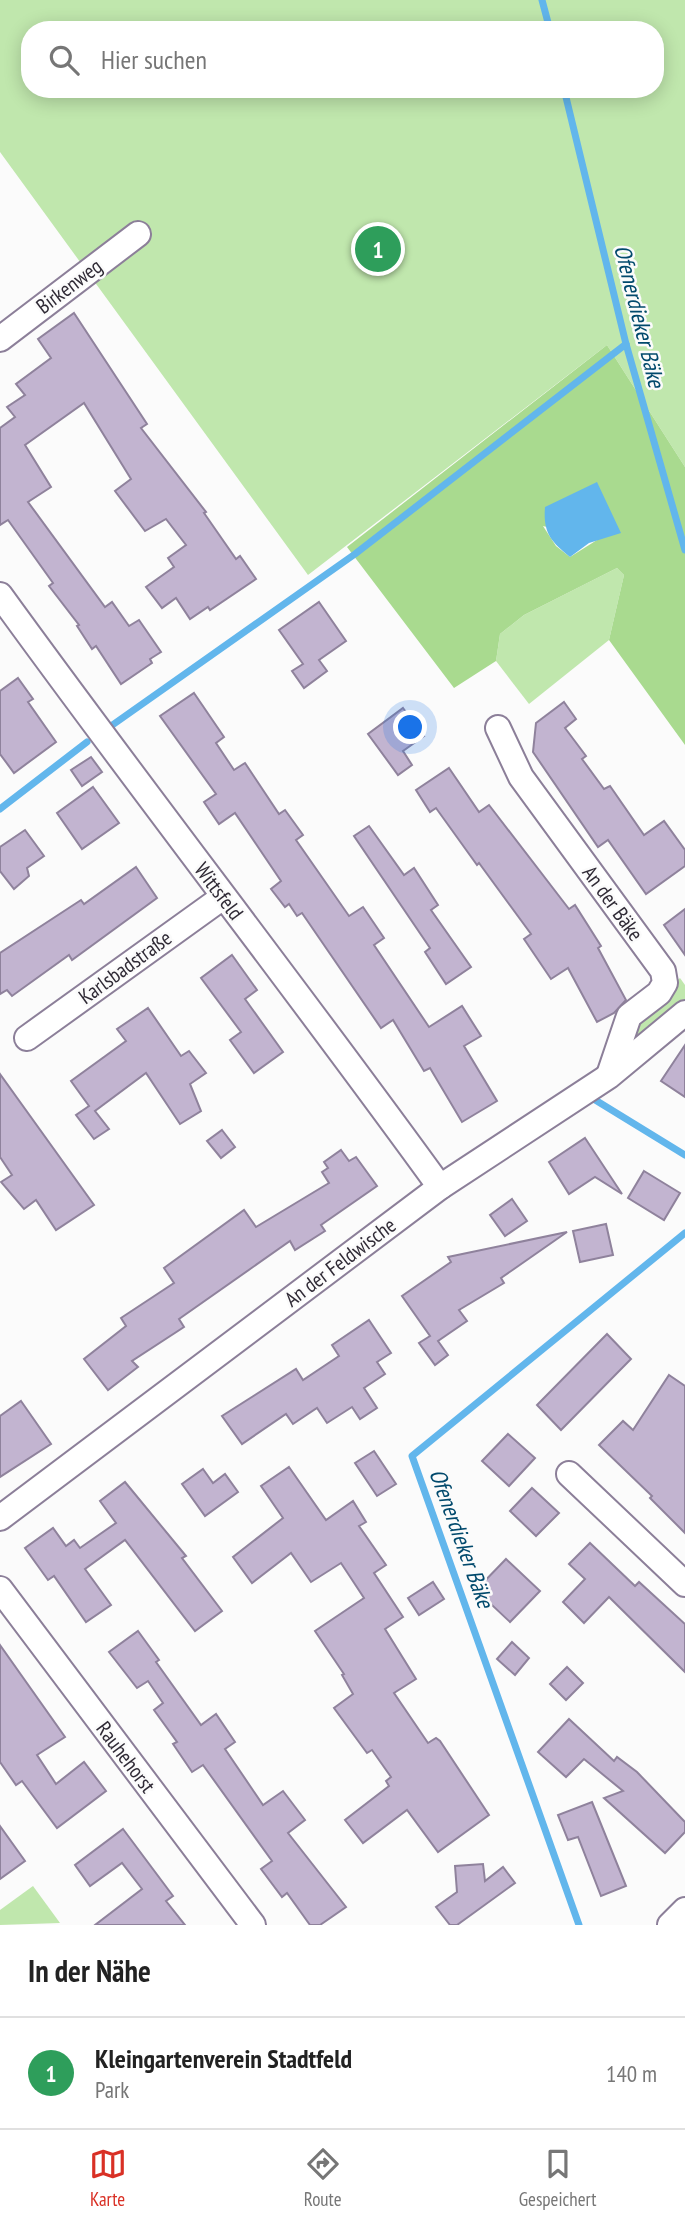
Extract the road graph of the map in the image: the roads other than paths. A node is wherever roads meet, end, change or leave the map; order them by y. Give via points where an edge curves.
1 (138, 234) dead end
2 (0, 339) edge
3 (0, 594) edge
4 (498, 729) dead end
5 (223, 897) junction
6 (685, 1013) edge
7 (27, 1038) dead end
8 (609, 1076) junction
9 (440, 1187) junction
10 (569, 1474) dead end
11 (0, 1518) edge
12 (685, 1584) edge
13 (0, 1589) edge
14 (685, 1910) edge
15 (253, 1925) edge
16 (670, 1925) edge

1 - 2 street, Birkenweg
3 - 5 street, Wittsfeld
4 - 8 street, An der Bäke via 520,777 663,971 665,983 659,993 629,1016
5 - 7 street, Karlsbadstraße
5 - 9 street, Wittsfeld
6 - 8 street, An der Feldwische
8 - 9 street, An der Feldwische
9 - 11 street, An der Feldwische
10 - 12 street
13 - 15 street, Rauhehorst
14 - 16 street

